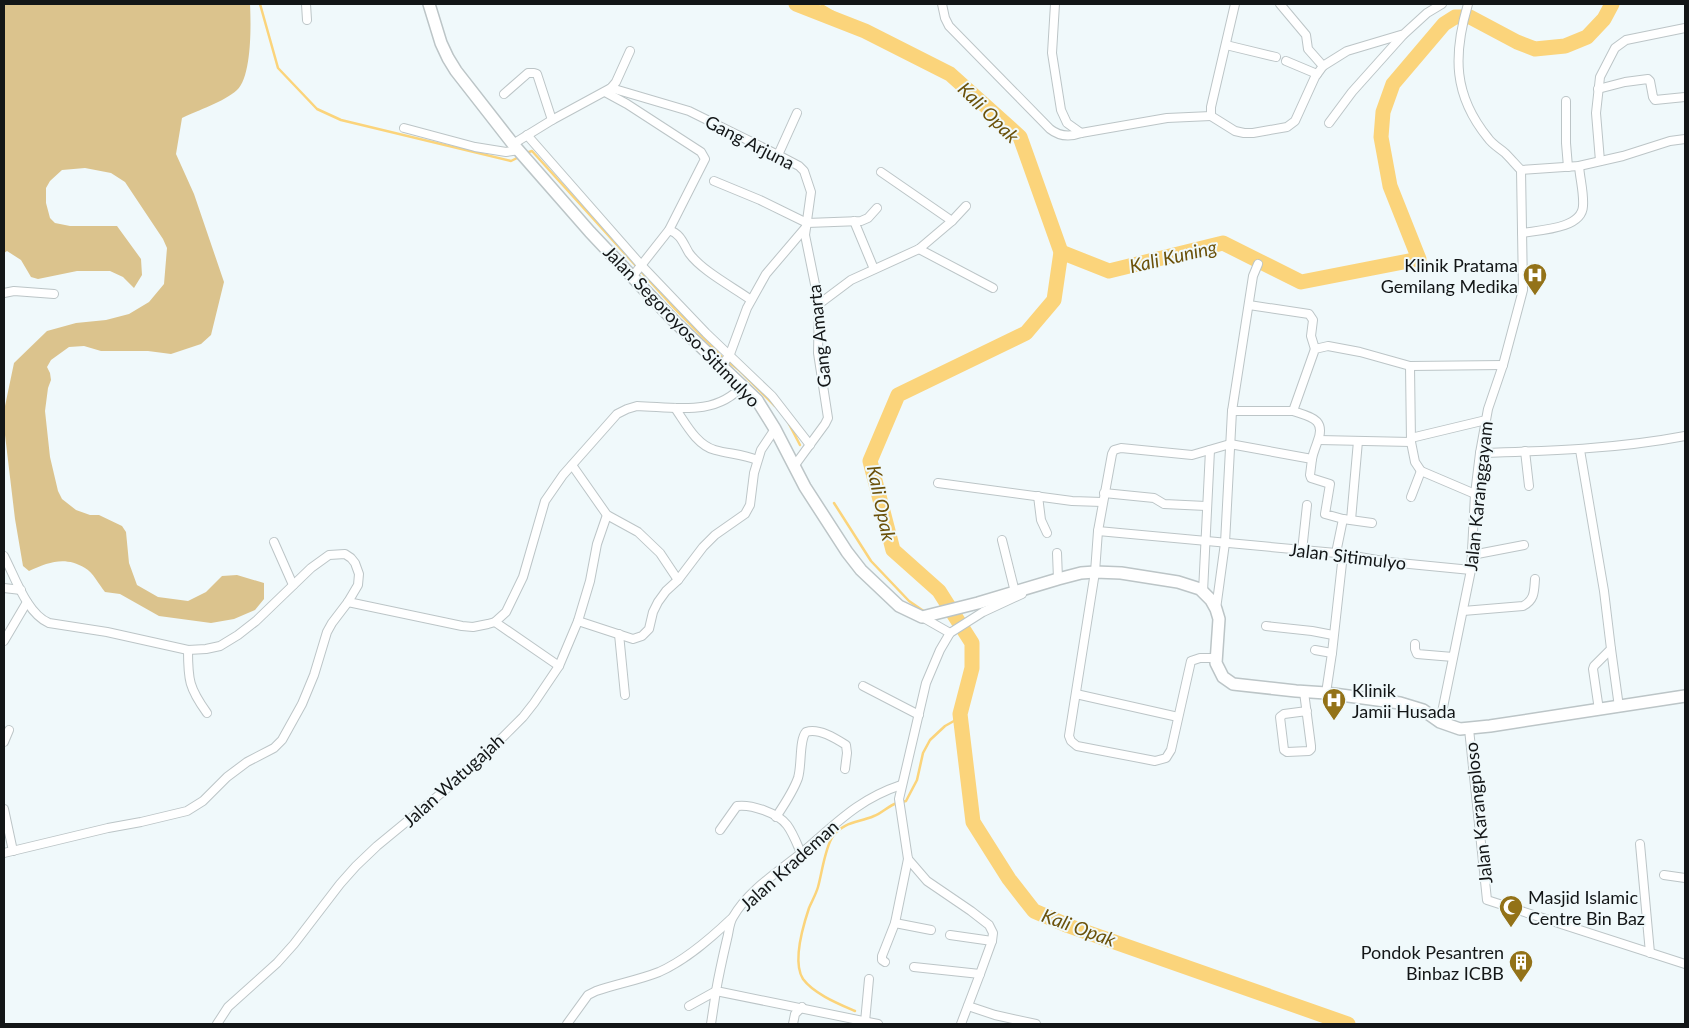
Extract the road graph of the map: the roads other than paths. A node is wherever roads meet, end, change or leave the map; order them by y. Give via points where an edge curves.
1 (306, 4) edge
2 (429, 4) edge
3 (942, 4) edge
4 (1055, 4) edge
5 (1235, 4) edge
6 (1280, 4) edge
7 (1442, 4) edge
8 (1468, 4) edge
9 (306, 20) dead end
10 (1685, 28) edge
11 (1404, 34) junction
12 (1226, 45) junction
13 (630, 51) dead end
14 (1276, 57) dead end
15 (1286, 62) dead end
16 (1323, 66) junction
17 (1318, 74) junction
18 (1598, 89) junction
19 (608, 90) junction
20 (504, 94) dead end
21 (1685, 97) edge
22 (1566, 101) dead end
23 (797, 114) dead end
24 (1211, 116) junction
25 (552, 120) junction
26 (1329, 123) dead end
27 (404, 128) dead end
28 (1076, 134) junction
29 (527, 135) junction
30 (1685, 139) edge
31 (516, 147) junction
32 (778, 155) junction
33 (1600, 161) junction
34 (1568, 166) junction
35 (1579, 166) junction
36 (1521, 170) junction
37 (881, 172) dead end
38 (714, 181) dead end
39 (966, 206) dead end
40 (877, 208) dead end
41 (854, 221) junction
42 (952, 221) junction
43 (806, 225) junction
44 (669, 230) junction
45 (1522, 233) junction
46 (919, 249) junction
47 (1258, 264) dead end
48 (642, 266) junction
49 (874, 269) junction
50 (632, 277) junction
51 (993, 288) dead end
52 (4, 293) edge
53 (54, 294) dead end
54 (752, 300) junction
55 (819, 304) junction
56 (1249, 305) junction
57 (1315, 349) junction
58 (730, 354) junction
59 (1503, 365) junction
60 (722, 366) junction
61 (1410, 366) junction
62 (743, 385) junction
63 (675, 408) junction
64 (1232, 411) junction
65 (1293, 411) junction
66 (1486, 420) junction
67 (775, 429) junction
68 (1685, 436) edge
69 (1319, 440) junction
70 (1411, 440) junction
71 (1358, 441) junction
72 (810, 445) junction
73 (1225, 446) junction
74 (1210, 450) junction
75 (1580, 450) junction
76 (1525, 452) junction
77 (1480, 453) junction
78 (1312, 459) junction
79 (757, 460) junction
80 (572, 465) junction
81 (795, 465) junction
82 (1421, 471) junction
83 (938, 483) dead end
84 (1529, 486) dead end
85 (1104, 493) junction
86 (1475, 494) junction
87 (1038, 496) junction
88 (1412, 496) dead end
89 (1102, 502) junction
90 (1307, 505) dead end
91 (1206, 506) junction
92 (607, 515) junction
93 (1347, 520) junction
94 (1372, 523) dead end
95 (1098, 531) junction
96 (1047, 533) dead end
97 (1002, 540) dead end
98 (1205, 541) junction
99 (274, 542) dead end
100 (1225, 543) junction
101 (1524, 545) dead end
102 (1302, 551) junction
103 (1057, 553) dead end
104 (1339, 553) junction
105 (1472, 555) junction
106 (4, 556) edge
107 (1471, 570) junction
108 (1095, 572) junction
109 (1058, 578) junction
110 (1534, 579) dead end
111 (678, 580) junction
112 (1046, 583) junction
113 (294, 586) junction
114 (4, 588) edge
115 (21, 590) junction
116 (1015, 592) junction
117 (1203, 592) junction
118 (27, 602) junction
119 (348, 602) junction
120 (980, 608) junction
121 (1216, 609) junction
122 (1463, 611) junction
123 (927, 616) junction
124 (578, 621) junction
125 (495, 622) junction
126 (1266, 626) dead end
127 (953, 631) junction
128 (620, 634) junction
129 (1333, 635) junction
130 (4, 641) edge
131 (1415, 644) dead end
132 (1611, 649) junction
133 (188, 650) junction
134 (1315, 650) dead end
135 (1332, 653) junction
136 (1216, 658) junction
137 (1453, 658) junction
138 (559, 666) junction
139 (863, 686) dead end
140 (1304, 692) junction
141 (1326, 693) junction
142 (1076, 694) junction
143 (625, 695) dead end
144 (1685, 696) edge
145 (1619, 707) junction
146 (1599, 710) junction
147 (1307, 711) junction
148 (207, 713) dead end
149 (919, 715) junction
150 (1178, 717) junction
151 (1440, 722) junction
152 (1469, 729) junction
153 (9, 730) dead end
154 (4, 742) edge
155 (844, 769) dead end
156 (901, 785) junction
157 (4, 809) edge
158 (776, 816) junction
159 (720, 830) dead end
160 (1640, 844) dead end
161 (13, 851) junction
162 (4, 853) edge
163 (801, 853) junction
164 (908, 859) junction
165 (1664, 875) dead end
166 (1685, 878) edge
167 (731, 919) junction
168 (895, 923) junction
169 (931, 930) dead end
170 (950, 934) dead end
171 (992, 941) junction
172 (1650, 953) junction
173 (885, 962) dead end
174 (1685, 964) edge
175 (914, 966) dead end
176 (980, 974) junction
177 (869, 979) dead end
178 (716, 991) junction
179 (689, 1006) dead end
180 (968, 1006) junction
181 (802, 1007) junction
182 (995, 1015) junction
183 (865, 1022) junction
184 (217, 1024) edge
185 (567, 1024) edge
186 (711, 1024) edge
187 (794, 1024) edge
188 (878, 1024) edge
189 (961, 1024) edge
190 (993, 1024) edge
191 (1036, 1024) edge

1 - 9 street
2 - 31 main road, Jalan Segoroyoso-Sitimulyo via 440,43 452,65
3 - 28 street via 949,26 1050,129 1059,134
4 - 28 street via 1052,53 1061,110
5 - 12 street
6 - 16 street via 1306,35 1308,49
7 - 11 street
8 - 36 street via 1459,49 1459,78 1464,100 1488,139
10 - 18 street via 1620,43 1600,77
11 - 16 street via 1347,51
11 - 26 street
12 - 14 street
12 - 24 street
13 - 19 street via 616,82
15 - 17 street
16 - 17 street
17 - 24 street via 1295,121 1287,127 1244,133
18 - 21 street via 1648,80 1655,100
18 - 33 street via 1596,113
19 - 25 street
19 - 32 street, Gang Arjuna via 685,109
19 - 44 street via 705,156 705,163
20 - 25 street via 528,73 534,72
22 - 34 street
23 - 32 street
24 - 28 street via 1167,118
25 - 29 street
27 - 31 street via 474,148 506,152
29 - 31 street
29 - 48 street
30 - 33 street
31 - 50 main road, Jalan Segoroyoso-Sitimulyo
32 - 43 street, Gang Arjuna via 804,171 811,192
33 - 35 street
34 - 35 street
34 - 36 street
35 - 45 street via 1583,207 1576,218 1570,224
36 - 45 street, Jalan Karanggayam
37 - 42 street
38 - 43 street via 760,200
39 - 42 street
40 - 41 street via 864,220
41 - 43 street
41 - 49 street
42 - 46 street
43 - 54 street via 768,271
43 - 55 street, Gang Amarta via 805,238
44 - 48 street
44 - 54 street via 678,234 705,268
45 - 59 street, Jalan Karanggayam via 1523,290
46 - 49 street
46 - 51 street
47 - 56 street
48 - 50 street
48 - 58 street
49 - 55 street via 848,282
50 - 60 main road, Jalan Segoroyoso-Sitimulyo
52 - 53 street
54 - 58 street
55 - 72 street, Gang Amarta via 818,353 828,418
56 - 57 street via 1309,314
56 - 64 street
57 - 61 street via 1328,346
57 - 65 street
58 - 60 street
58 - 72 street via 779,404
59 - 61 street
59 - 66 street, Jalan Karanggayam
60 - 62 main road, Jalan Segoroyoso-Sitimulyo
61 - 70 street
62 - 63 street via 723,402 707,407
62 - 67 main road, Jalan Segoroyoso-Sitimulyo via 763,408
63 - 79 street via 704,445 712,450
63 - 80 street via 637,406 617,414
64 - 65 street
64 - 73 street
65 - 69 street via 1315,418 1320,428
66 - 70 street
66 - 77 street, Jalan Karanggayam
67 - 79 street
67 - 81 main road, Jalan Segoroyoso-Sitimulyo
68 - 75 street
69 - 71 street
69 - 78 street
70 - 71 street
70 - 82 street via 1415,462
71 - 93 street
72 - 81 street, Gang Amarta
73 - 74 street
73 - 78 street
73 - 100 street
74 - 85 street via 1192,455 1117,448 1112,454
74 - 91 street
75 - 76 street
75 - 132 street
76 - 77 street
76 - 84 street
77 - 86 street, Jalan Karanggayam
78 - 93 street via 1311,478 1330,484 1325,514
79 - 111 street via 750,505 745,514 715,535
80 - 92 street
80 - 125 street via 545,501 519,588 506,612
81 - 123 main road, Jalan Segoroyoso-Sitimulyo via 821,513 861,570 899,606
82 - 86 street
82 - 88 street
83 - 87 street
85 - 89 street
85 - 91 street via 1154,498 1164,504
86 - 105 street, Jalan Karanggayam
87 - 89 street
87 - 96 street via 1041,520
89 - 95 street
90 - 102 street
91 - 98 street
92 - 111 street via 638,532 660,552
92 - 124 street, Jalan Watugajah
93 - 94 street
93 - 104 street
95 - 98 street, Jalan Sitimulyo
95 - 108 street
97 - 116 street
98 - 100 street, Jalan Sitimulyo
98 - 117 street
99 - 113 street
100 - 102 street, Jalan Sitimulyo
100 - 121 street
101 - 105 street
102 - 104 street, Jalan Sitimulyo
103 - 109 street
104 - 107 street, Jalan Sitimulyo via 1389,562
104 - 129 street
105 - 107 street, Jalan Karanggayam
106 - 115 street
107 - 122 street, Jalan Karanggayam
108 - 109 main road
108 - 117 main road via 1178,582
108 - 142 street
109 - 112 main road
110 - 122 street via 1534,595 1523,606
111 - 128 street via 658,602 649,629 642,636 633,639
112 - 116 main road
112 - 120 street
113 - 119 street via 320,560 329,555 344,554 356,563 359,574 358,585
113 - 133 street via 256,622 220,646
114 - 115 street
115 - 118 street
116 - 120 main road
117 - 121 main road
118 - 130 street
118 - 133 street via 36,615 49,623
119 - 125 street via 462,626
119 - 161 street via 327,632 302,704 282,740 227,777 196,807 178,814
120 - 123 main road
120 - 127 street
121 - 136 main road via 1219,619
122 - 137 street, Jalan Karanggayam
123 - 127 street, Jalan Segoroyoso-Sitimulyo
124 - 128 street
124 - 138 street, Jalan Watugajah
125 - 138 street
126 - 129 street
127 - 149 street via 940,650 926,683
128 - 143 street
129 - 135 street
131 - 137 street via 1417,654
132 - 145 street
132 - 146 street via 1593,669
133 - 148 street via 190,683 195,697
134 - 135 street
135 - 141 street
136 - 140 main road via 1219,672 1233,684
136 - 150 street via 1191,661
137 - 151 street, Jalan Karanggayam
138 - 184 street, Jalan Watugajah via 534,703 502,738 356,866 294,944 228,1007
139 - 149 street
140 - 141 main road
140 - 147 street
141 - 151 main road via 1400,703 1423,710
142 - 150 street
142 - 150 street via 1069,736 1077,746 1159,761 1169,754
144 - 145 main road
145 - 146 main road
146 - 152 main road
147 - 147 street via 1311,749 1287,752 1284,750 1280,717
149 - 156 street
151 - 152 main road
152 - 172 street, Jalan Karangploso via 1488,900
153 - 154 street
155 - 158 street via 846,745 812,730 806,732 797,779
156 - 163 street, Jalan Krademan via 861,803
156 - 164 street via 900,803
157 - 161 street
158 - 159 street via 758,808 737,806
158 - 163 street via 786,824
160 - 172 street
161 - 162 street
163 - 167 street, Jalan Krademan via 751,893
164 - 168 street
164 - 171 street via 927,881 988,925 993,933
165 - 166 street
167 - 178 street, Jalan Krademan
167 - 185 street via 706,941 664,969 588,995
168 - 169 street
168 - 173 street via 882,956
170 - 171 street
171 - 176 street
172 - 174 street, Jalan Karangploso
175 - 176 street
176 - 180 street
177 - 183 street
178 - 179 street
178 - 181 street
178 - 186 street, Jalan Krademan
180 - 182 street
180 - 189 street
181 - 183 street
181 - 187 street via 795,1014
182 - 190 street
182 - 191 street
183 - 188 street

